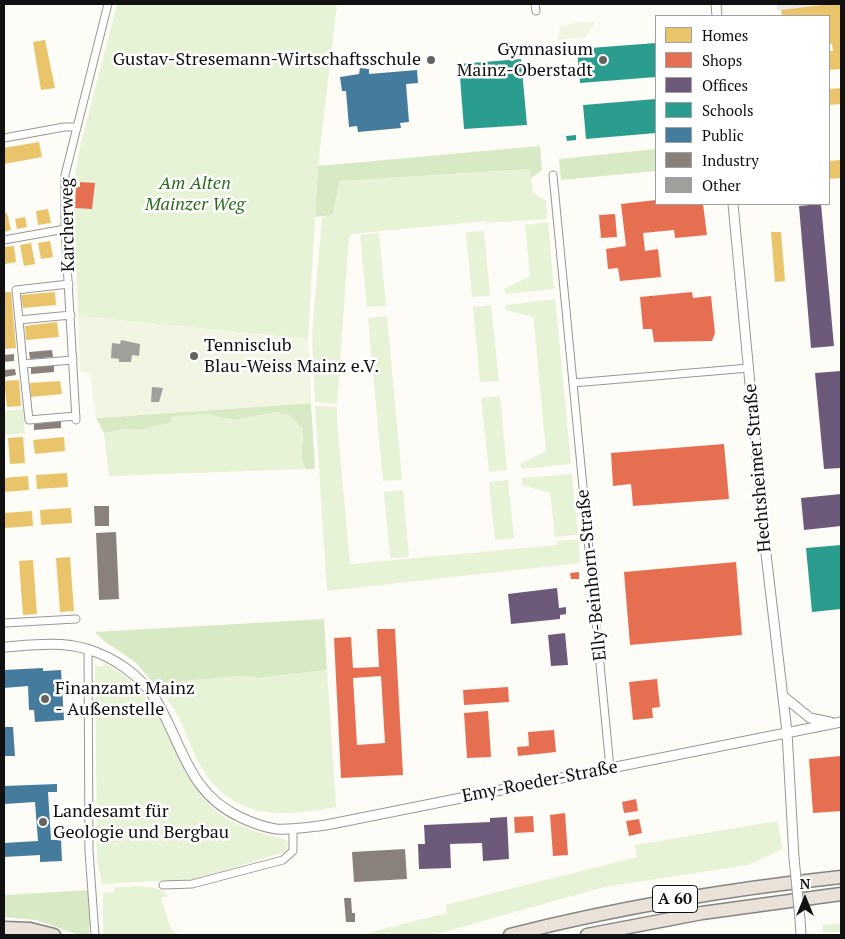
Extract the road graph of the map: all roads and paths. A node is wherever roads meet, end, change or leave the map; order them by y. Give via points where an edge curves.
1 (108, 4) edge
2 (76, 127) junction
3 (4, 138) edge
4 (553, 175) dead end
5 (733, 205) edge
6 (65, 229) junction
7 (4, 240) edge
8 (70, 284) junction
9 (71, 315) junction
10 (19, 320) junction
11 (73, 360) junction
12 (23, 364) junction
13 (749, 368) junction
14 (573, 383) junction
15 (76, 620) dead end
16 (4, 624) edge
17 (4, 647) edge
18 (88, 649) junction
19 (783, 696) junction
20 (838, 722) edge
21 (786, 732) junction
22 (610, 768) junction
23 (293, 829) junction
24 (841, 877) edge
25 (163, 885) dead end
26 (841, 894) edge
27 (4, 928) edge
28 (95, 934) edge
29 (54, 935) edge
30 (510, 935) edge
31 (588, 935) edge
32 (801, 935) edge

1 - 2 street, Karcherweg
2 - 3 street
2 - 6 street, Karcherweg via 65,175
4 - 14 street, Elly-Beinhorn-Straße
5 - 13 street, Hechtsheimer Straße
6 - 7 street
6 - 8 street, Karcherweg
8 - 9 street, Karcherweg
8 - 10 street via 16,290
9 - 10 street
9 - 11 street, Karcherweg
10 - 12 street
11 - 12 street
11 - 12 street, Karcherweg via 76,418 29,420
13 - 14 street
13 - 19 street, Hechtsheimer Straße
14 - 22 street, Elly-Beinhorn-Straße
15 - 16 street
17 - 18 street, Emy-Roeder-Straße via 59,645
18 - 23 street, Emy-Roeder-Straße via 120,664 144,684 194,777 216,803 250,822 276,829
18 - 28 street via 90,851
19 - 20 street via 810,718
19 - 21 street, Hechtsheimer Straße
20 - 21 street, Emy-Roeder-Straße
21 - 22 street, Emy-Roeder-Straße
21 - 32 street, Hechtsheimer Straße, bridge
22 - 23 street, Emy-Roeder-Straße
23 - 25 street via 293,851 283,860 192,884
24 - 30 highway, A 60 via 766,885 638,906
26 - 31 highway, A 60 via 702,913
27 - 29 highway via 30,929

